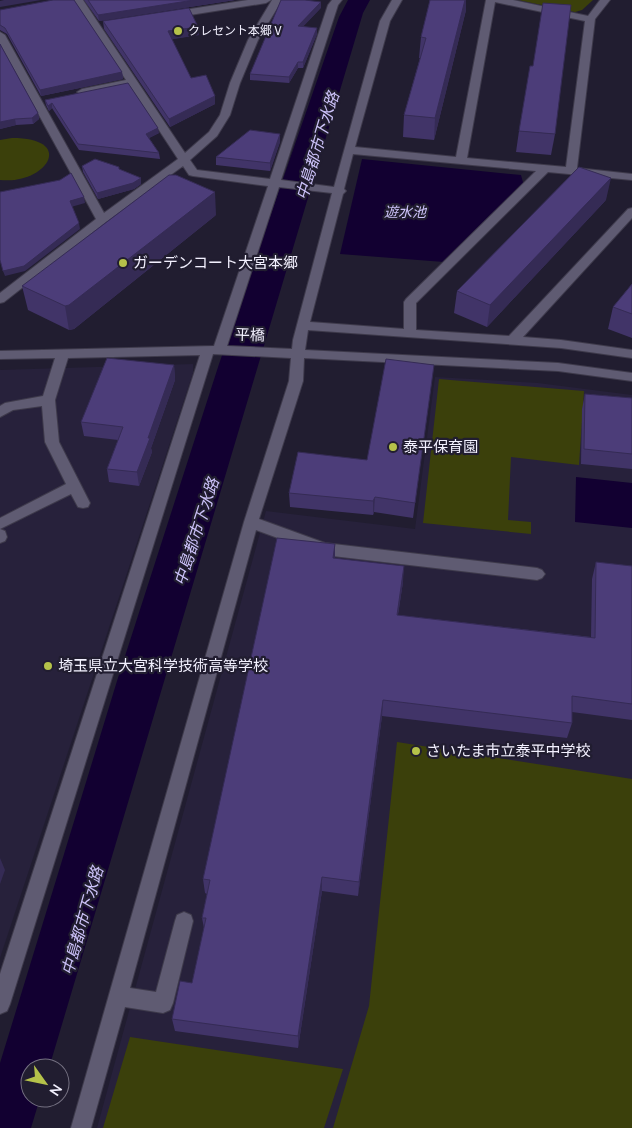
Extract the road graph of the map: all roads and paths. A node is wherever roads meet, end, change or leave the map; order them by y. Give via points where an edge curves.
1 (78, 0) edge
2 (266, 0) edge
3 (277, 0) edge
4 (397, 0) edge
5 (491, 0) edge
6 (499, 0) edge
7 (605, 0) edge
8 (333, 4) edge
9 (161, 16) edge
10 (590, 19) junction
11 (0, 35) edge
12 (132, 82) junction
13 (69, 95) edge
14 (50, 99) edge
15 (37, 102) junction
16 (349, 150) junction
17 (184, 160) junction
18 (461, 161) junction
19 (544, 169) junction
20 (571, 171) junction
21 (632, 177) edge
22 (273, 184) junction
23 (340, 191) junction
24 (632, 211) edge
25 (102, 220) junction
26 (0, 299) edge
27 (303, 326) junction
28 (410, 334) junction
29 (512, 341) junction
30 (216, 350) junction
31 (298, 353) junction
32 (0, 354) edge
33 (63, 354) junction
34 (632, 354) edge
35 (632, 377) edge
36 (48, 400) junction
37 (3, 408) edge
38 (74, 486) junction
39 (83, 503) dead end
40 (251, 522) junction
41 (0, 524) edge
42 (537, 574) dead end
43 (184, 922) dead end
44 (118, 996) junction
45 (0, 1004) edge
46 (81, 1128) edge

1 - 12 street via 100,25
2 - 9 street
3 - 17 street via 253,40 234,82 225,115 213,134
4 - 16 street via 385,21
5 - 18 street
6 - 10 street
7 - 10 street
8 - 22 street
10 - 20 street
11 - 15 street
12 - 13 street
12 - 17 street
14 - 15 street
15 - 25 street
16 - 18 street
16 - 23 street
17 - 22 street via 193,173
17 - 25 street
18 - 19 street
19 - 20 street
19 - 28 street via 410,302
20 - 21 street
22 - 23 street
22 - 30 street
23 - 27 street
24 - 29 street
25 - 26 street
27 - 28 street
27 - 31 street
28 - 29 street
29 - 34 street
30 - 31 street, 平橋
30 - 33 street, 平橋
30 - 45 street
31 - 35 street, 平橋 via 558,367
31 - 40 street via 296,381
32 - 33 street, 平橋
33 - 36 street
36 - 37 street
36 - 38 street via 52,442
38 - 39 street
38 - 41 street
40 - 42 street via 324,549
40 - 44 street
43 - 44 street via 163,1003
44 - 46 street

